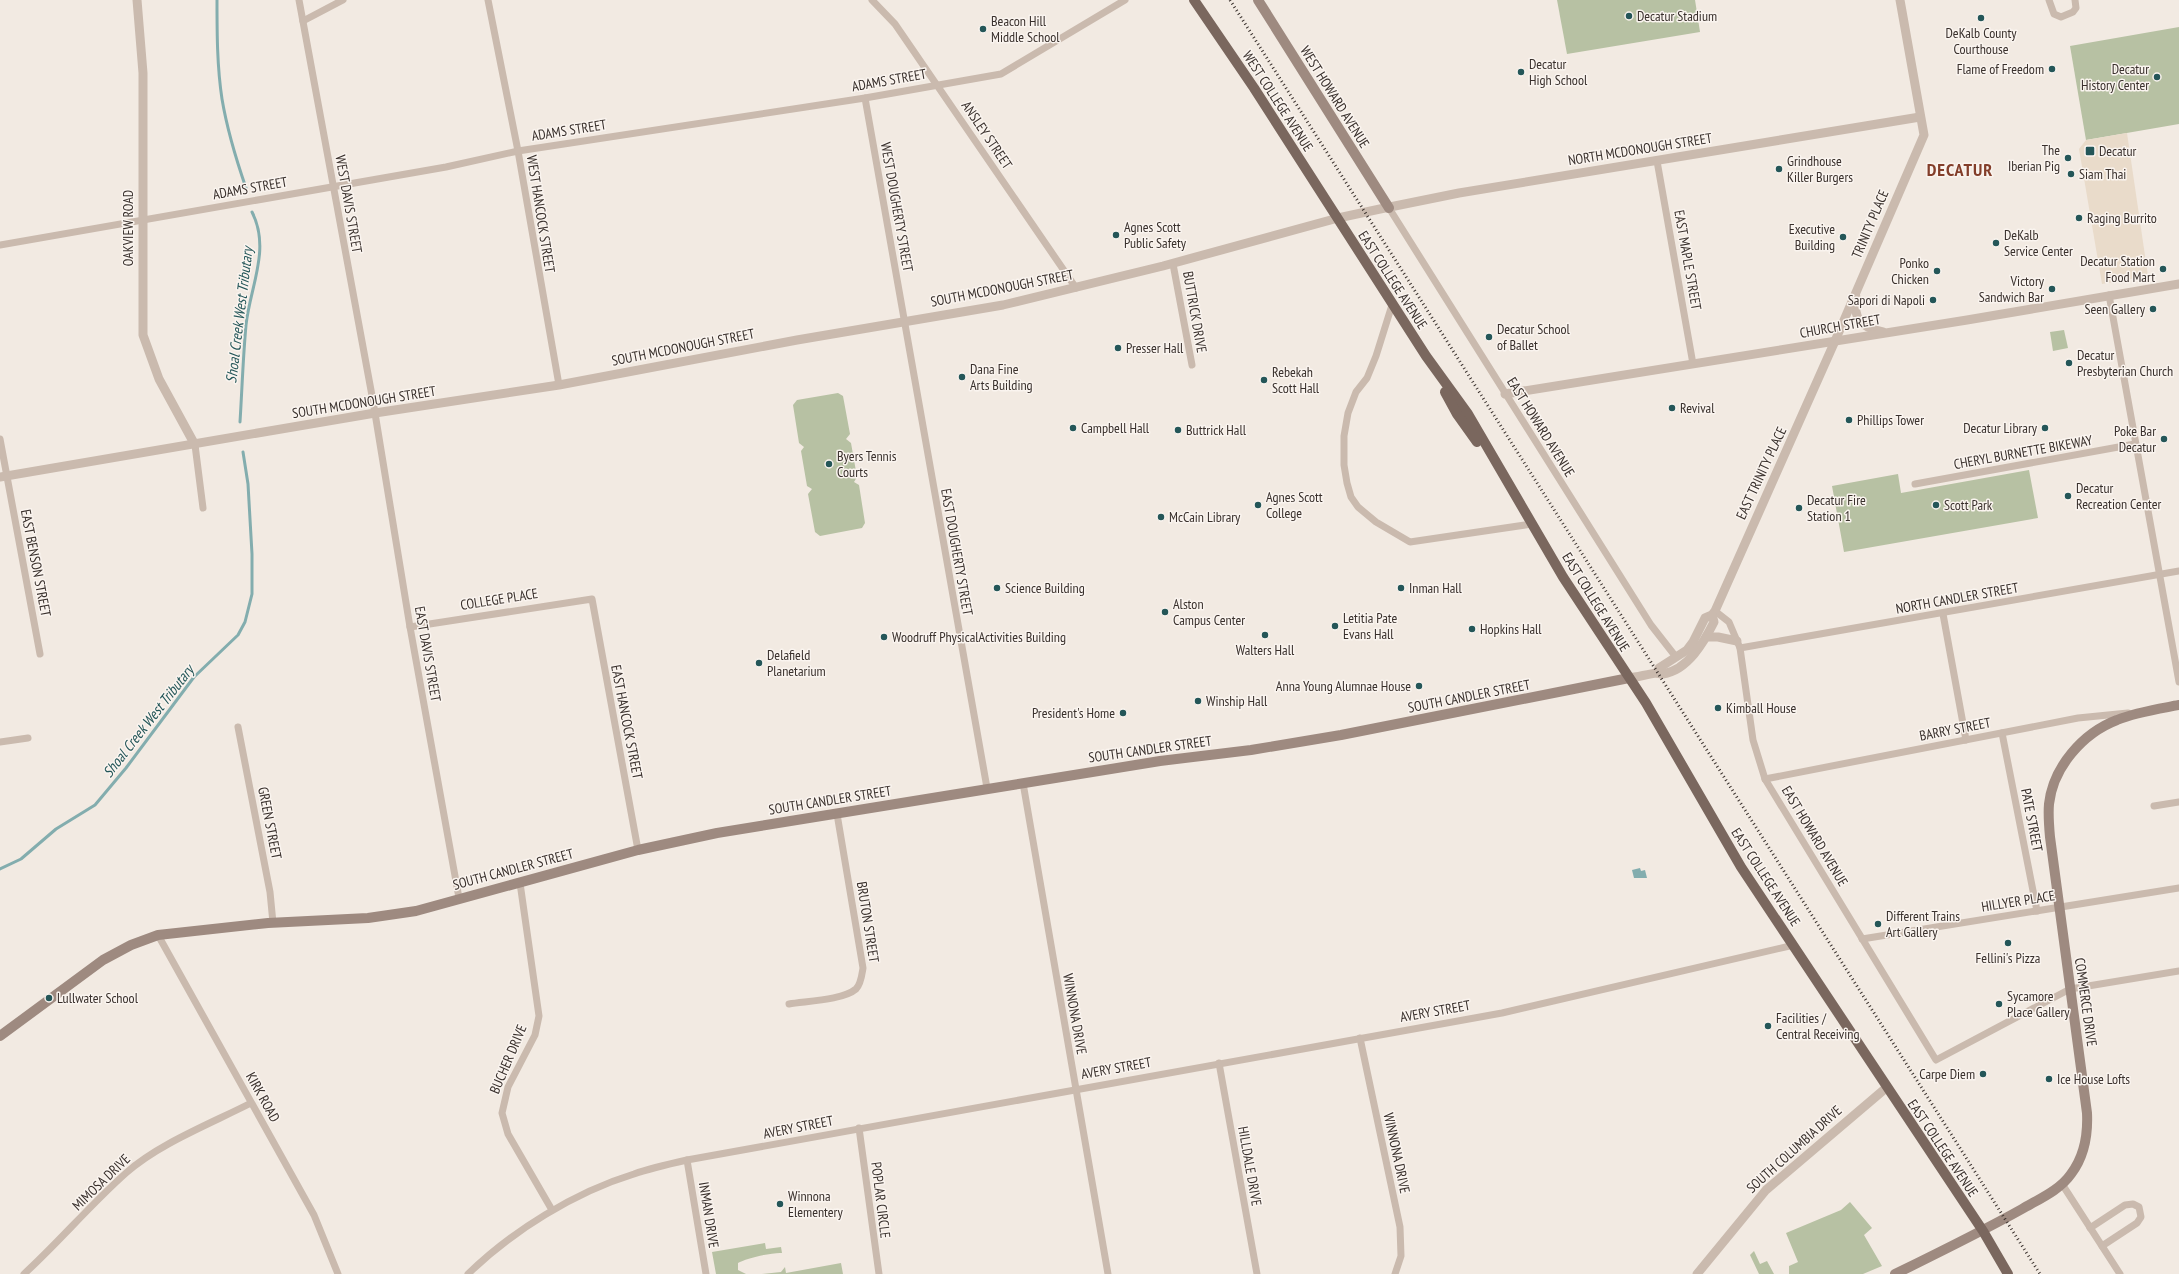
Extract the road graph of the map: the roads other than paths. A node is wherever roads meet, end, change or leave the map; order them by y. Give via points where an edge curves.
1 (137, 0) edge
2 (298, 0) edge
3 (343, 0) edge
4 (488, 0) edge
5 (872, 0) edge
6 (1125, 0) edge
7 (1194, 0) edge
8 (1258, 0) edge
9 (1900, 0) edge
10 (2049, 0) edge
11 (2075, 0) edge
12 (303, 21) junction
13 (937, 85) junction
14 (865, 98) junction
15 (1920, 117) junction
16 (518, 151) junction
17 (1658, 161) junction
18 (332, 186) junction
19 (1389, 208) junction
20 (1365, 212) joint
21 (1338, 218) junction
22 (142, 221) junction
23 (0, 245) edge
24 (1173, 264) junction
25 (2179, 284) edge
26 (1076, 288) junction
27 (1857, 288) junction
28 (2109, 295) junction
29 (1392, 305) junction
30 (903, 321) junction
31 (1886, 333) junction
32 (1835, 341) junction
33 (1693, 364) junction
34 (1192, 365) dead end
35 (559, 385) junction
36 (1505, 394) junction
37 (375, 414) junction
38 (0, 439) edge
39 (2135, 444) junction
40 (195, 445) junction
41 (3, 477) edge
42 (1915, 484) dead end
43 (203, 508) dead end
44 (1532, 524) junction
45 (2179, 571) edge
46 (2160, 574) junction
47 (592, 599) joint
48 (1713, 613) junction
49 (1943, 614) junction
50 (410, 627) junction
51 (1707, 637) junction
52 (1738, 645) junction
53 (40, 654) dead end
54 (1676, 657) junction
55 (1658, 673) junction
56 (1630, 678) junction
57 (2179, 682) edge
58 (2179, 705) edge
59 (2152, 710) junction
60 (238, 727) dead end
61 (2002, 733) junction
62 (28, 738) dead end
63 (1966, 740) junction
64 (0, 742) edge
65 (1765, 779) junction
66 (1023, 783) junction
67 (987, 788) junction
68 (2179, 802) edge
69 (2154, 806) dead end
70 (837, 814) junction
71 (638, 850) junction
72 (520, 883) junction
73 (2179, 888) edge
74 (459, 898) junction
75 (2059, 908) junction
76 (2037, 911) junction
77 (272, 923) junction
78 (158, 935) junction
79 (1862, 939) junction
80 (1794, 945) junction
81 (2179, 971) edge
82 (2070, 989) junction
83 (790, 1004) dead end
84 (0, 1036) edge
85 (1360, 1038) junction
86 (1219, 1063) junction
87 (1886, 1088) junction
88 (1075, 1089) junction
89 (252, 1103) junction
90 (859, 1128) junction
91 (687, 1160) junction
92 (2062, 1184) junction
93 (552, 1210) junction
94 (2090, 1228) junction
95 (1983, 1231) junction
96 (2102, 1246) junction
97 (24, 1274) edge
98 (338, 1274) edge
99 (468, 1274) edge
100 (706, 1274) edge
101 (879, 1274) edge
102 (1108, 1274) edge
103 (1257, 1274) edge
104 (1395, 1274) edge
105 (1697, 1274) edge
106 (1895, 1274) edge
107 (2008, 1274) edge
108 (2120, 1274) edge

1 - 22 street, OAKVIEW ROAD via 144,73
2 - 12 street, WEST DAVIS STREET
3 - 12 street
4 - 16 street, WEST HANCOCK STREET
5 - 13 street, ANSLEY STREET via 895,24
6 - 13 street, ADAMS STREET via 1001,74
7 - 21 main road, WEST COLLEGE AVENUE
8 - 19 main road, WEST HOWARD AVENUE
9 - 15 street, TRINITY PLACE
10 - 11 street via 2054,14 2061,17 2073,12 2076,8
12 - 18 street, WEST DAVIS STREET
13 - 14 street, ADAMS STREET
13 - 26 street, ANSLEY STREET
14 - 16 street, ADAMS STREET
14 - 30 street, WEST DOUGHERTY STREET
15 - 17 street, NORTH MCDONOUGH STREET
15 - 27 street, TRINITY PLACE via 1924,135
16 - 18 street, ADAMS STREET via 446,167
16 - 35 street, WEST HANCOCK STREET
17 - 19 street, NORTH MCDONOUGH STREET via 1459,193
17 - 33 street, EAST MAPLE STREET
18 - 22 street, ADAMS STREET
18 - 37 street, WEST DAVIS STREET
19 - 20 street, NORTH MCDONOUGH STREET
19 - 36 street, EAST HOWARD AVENUE
20 - 21 street, SOUTH MCDONOUGH STREET
21 - 24 street, SOUTH MCDONOUGH STREET
21 - 29 main road, EAST COLLEGE AVENUE
22 - 23 street, ADAMS STREET
22 - 40 street, OAKVIEW ROAD via 143,335 159,379
24 - 26 street, SOUTH MCDONOUGH STREET
24 - 34 street, BUTTRICK DRIVE
25 - 28 street, CHURCH STREET
26 - 30 street, SOUTH MCDONOUGH STREET via 1003,305
27 - 31 street via 1855,306 1859,320 1867,328
27 - 32 street, TRINITY PLACE
28 - 31 street, CHURCH STREET
28 - 39 street
29 - 44 main road, EAST COLLEGE AVENUE via 1426,356 1457,414 1511,489
29 - 44 street via 1376,356 1367,378 1356,392 1348,413 1344,436 1344,465 1354,502 1376,522 1410,542
30 - 35 street, SOUTH MCDONOUGH STREET
30 - 67 street, EAST DOUGHERTY STREET
31 - 32 street, CHURCH STREET
32 - 33 street, CHURCH STREET
32 - 48 street, EAST TRINITY PLACE
33 - 36 street, CHURCH STREET
35 - 37 street, SOUTH MCDONOUGH STREET
36 - 54 street, EAST HOWARD AVENUE via 1651,625
37 - 40 street, SOUTH MCDONOUGH STREET
37 - 50 street, EAST DAVIS STREET
38 - 41 street, EAST BENSON STREET
39 - 42 street, CHERYL BURNETTE BIKEWAY
39 - 46 street
40 - 41 street, SOUTH MCDONOUGH STREET
40 - 43 street
41 - 53 street, EAST BENSON STREET
44 - 56 main road, EAST COLLEGE AVENUE via 1563,577
45 - 46 street, NORTH CANDLER STREET
46 - 49 street, NORTH CANDLER STREET
46 - 57 street
47 - 50 street, COLLEGE PLACE
47 - 71 street, EAST HANCOCK STREET
48 - 51 street, EAST TRINITY PLACE via 1714,622
48 - 52 street, EAST HOWARD AVENUE via 1729,622
48 - 54 street, EAST TRINITY PLACE via 1705,618 1687,650
49 - 52 street, NORTH CANDLER STREET
49 - 63 street
50 - 74 street, EAST DAVIS STREET
51 - 52 street via 1718,637
51 - 55 street, EAST TRINITY PLACE via 1694,655 1679,667 1663,674
52 - 65 street, EAST HOWARD AVENUE via 1753,740
54 - 55 street via 1659,668
55 - 56 street, SOUTH CANDLER STREET
56 - 66 main road, SOUTH CANDLER STREET via 1341,736
56 - 80 main road, EAST COLLEGE AVENUE via 1738,863
58 - 59 main road, COMMERCE DRIVE
59 - 61 street, BARRY STREET via 2078,718
59 - 75 main road, COMMERCE DRIVE via 2116,720 2096,730 2076,748 2060,770 2049,803
60 - 77 street, GREEN STREET via 270,892
61 - 63 street, BARRY STREET
61 - 76 street, PATE STREET
62 - 64 street
63 - 65 street, BARRY STREET
65 - 79 street, EAST HOWARD AVENUE
66 - 67 main road, SOUTH CANDLER STREET
66 - 88 street, WINNONA DRIVE
67 - 70 main road, SOUTH CANDLER STREET
68 - 69 street
70 - 71 main road, SOUTH CANDLER STREET via 717,833
70 - 83 street, BRUTON STREET via 863,968 861,978 858,988 845,995
71 - 72 main road, SOUTH CANDLER STREET
72 - 74 main road, SOUTH CANDLER STREET
72 - 93 street, BUCHER DRIVE via 539,1016 535,1035 508,1087 502,1113 508,1134
73 - 75 street, HILLYER PLACE
74 - 77 main road, SOUTH CANDLER STREET via 416,910 368,918
75 - 76 street, HILLYER PLACE
75 - 82 main road, COMMERCE DRIVE
76 - 79 street, HILLYER PLACE
77 - 78 main road, SOUTH CANDLER STREET
78 - 84 main road, SOUTH CANDLER STREET via 102,960
78 - 89 street, KIRK ROAD
79 - 82 street, EAST HOWARD AVENUE via 1936,1060
80 - 85 street, AVERY STREET via 1502,1013
80 - 87 main road, EAST COLLEGE AVENUE
81 - 82 street
82 - 92 main road, COMMERCE DRIVE via 2088,1126 2084,1147 2076,1165
85 - 86 street, AVERY STREET
85 - 104 street, WINNONA DRIVE via 1400,1227 1401,1256
86 - 88 street, AVERY STREET
86 - 103 street, HILLDALE DRIVE
87 - 95 main road, EAST COLLEGE AVENUE
87 - 105 street, SOUTH COLUMBIA DRIVE via 1766,1190
88 - 90 street, AVERY STREET
88 - 102 street, WINNONA DRIVE
89 - 97 street, MIMOSA DRIVE via 154,1152 126,1172 50,1251
89 - 98 street, KIRK ROAD via 314,1215
90 - 91 street, AVERY STREET
90 - 101 street, POPLAR CIRCLE
91 - 93 street, AVERY STREET via 633,1174
91 - 100 street, INMAN DRIVE
92 - 94 street
92 - 95 main road, COMMERCE DRIVE
93 - 99 street, AVERY STREET via 486,1256
94 - 96 street
94 - 96 street via 2125,1205 2133,1204 2139,1207 2141,1217 2137,1223
95 - 106 main road, COMMERCE DRIVE
95 - 107 main road, EAST COLLEGE AVENUE
96 - 108 street

